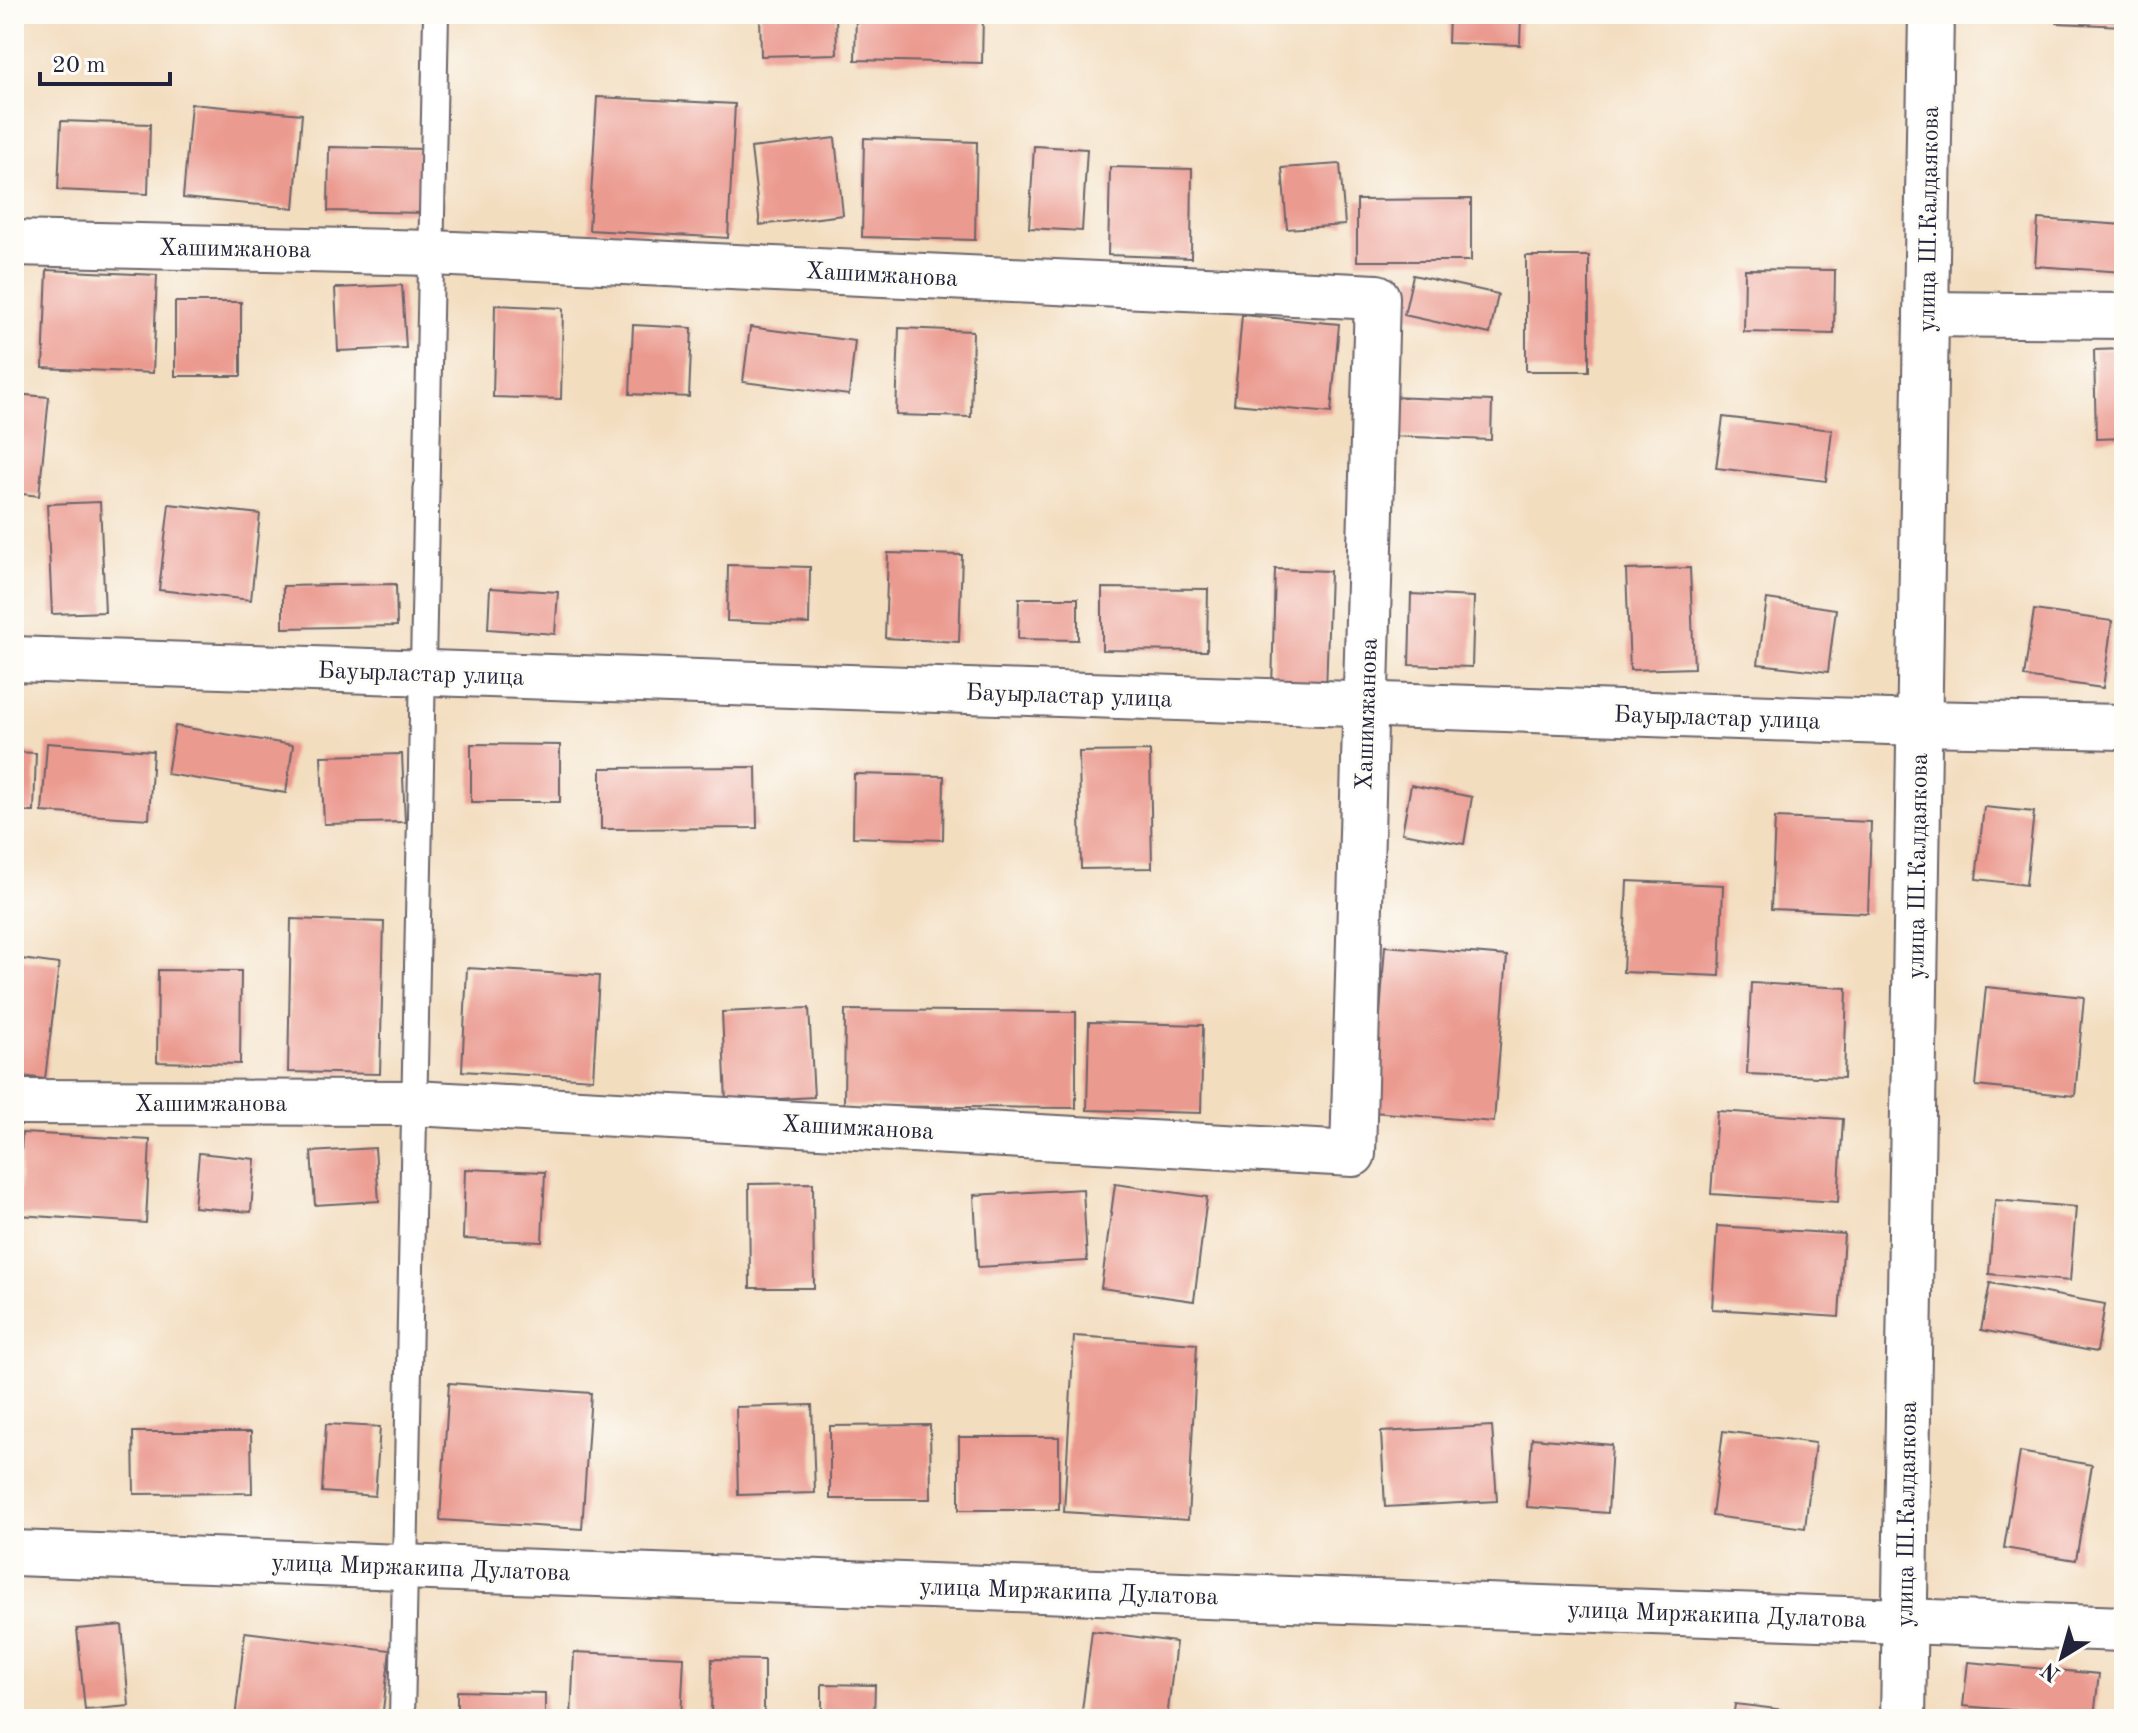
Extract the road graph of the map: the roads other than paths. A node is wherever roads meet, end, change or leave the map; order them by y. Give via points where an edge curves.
1 (436, 14) edge
2 (1931, 14) edge
3 (14, 243) edge
4 (432, 253) junction
5 (1926, 314) junction
6 (2124, 316) edge
7 (14, 659) edge
8 (424, 673) junction
9 (1367, 705) junction
10 (1919, 723) junction
11 (2124, 727) edge
12 (14, 1102) edge
13 (414, 1103) junction
14 (14, 1553) edge
15 (404, 1567) junction
16 (1904, 1621) junction
17 (2124, 1629) edge
18 (402, 1719) edge
19 (1903, 1719) edge

1 - 4 lane
2 - 5 street, улица Ш.Калдаякова
3 - 4 street, Хашимжанова
4 - 8 lane
4 - 9 street, Хашимжанова via 1377,297
5 - 6 street
5 - 10 street, улица Ш.Калдаякова
7 - 8 street, Бауырластар улица
8 - 9 street, Бауырластар улица
8 - 13 lane
9 - 10 street, Бауырластар улица
9 - 13 street, Хашимжанова via 1353,1154
10 - 11 street, Бауырластар улица
10 - 16 street, улица Ш.Калдаякова
12 - 13 street, Хашимжанова
13 - 15 lane
14 - 15 street, улица Миржакипа Дулатова
15 - 16 street, улица Миржакипа Дулатова
15 - 18 lane
16 - 17 street, улица Миржакипа Дулатова
16 - 19 street, улица Ш.Калдаякова

